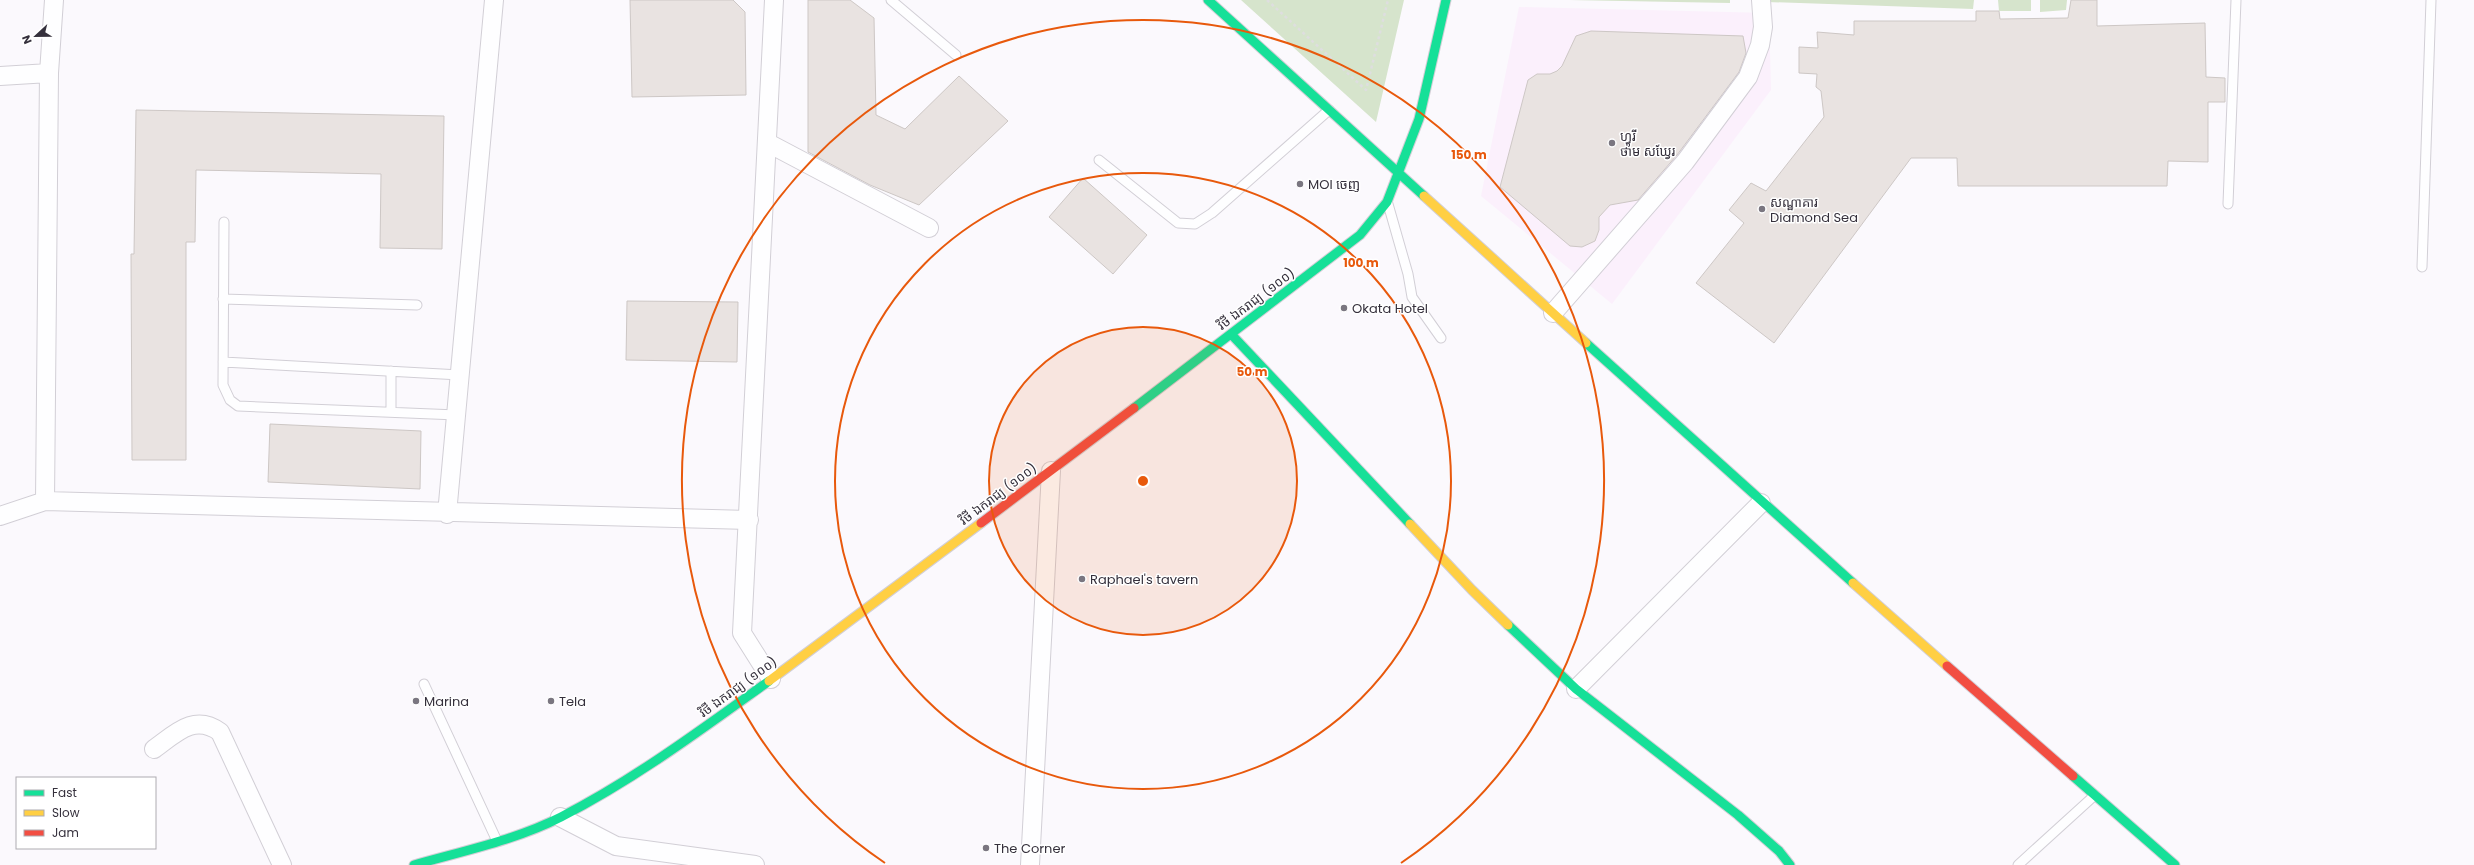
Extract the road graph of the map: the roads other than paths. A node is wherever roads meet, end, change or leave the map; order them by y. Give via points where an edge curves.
1 (54, 0) edge
2 (494, 0) edge
3 (774, 0) edge
4 (891, 0) edge
5 (1208, 0) edge
6 (1446, 0) edge
7 (1762, 0) edge
8 (2236, 0) edge
9 (2430, 0) edge
10 (956, 55) dead end
11 (49, 73) junction
12 (0, 76) edge
13 (1330, 110) junction
14 (768, 143) junction
15 (1099, 160) dead end
16 (1398, 173) junction
17 (1387, 202) junction
18 (2228, 204) dead end
19 (224, 222) dead end
20 (929, 228) dead end
21 (2422, 267) dead end
22 (223, 299) junction
23 (417, 305) dead end
24 (1553, 313) junction
25 (1231, 334) junction
26 (1441, 338) dead end
27 (224, 362) junction
28 (391, 372) junction
29 (460, 375) junction
30 (391, 412) junction
31 (457, 415) junction
32 (1050, 471) junction
33 (45, 501) junction
34 (1762, 503) junction
35 (447, 514) junction
36 (0, 516) edge
37 (749, 520) junction
38 (771, 679) junction
39 (424, 684) dead end
40 (1576, 689) junction
41 (154, 749) dead end
42 (2095, 795) junction
43 (560, 817) junction
44 (497, 841) junction
45 (282, 865) edge
46 (414, 865) edge
47 (755, 865) edge
48 (1030, 865) edge
49 (1790, 865) edge
50 (2018, 865) edge
51 (2175, 865) edge

1 - 11 street
2 - 29 street
3 - 14 street
4 - 10 lane
5 - 13 street
6 - 16 street, វិថី ឯករាជ្យ (១០០) via 1419,119
7 - 24 street via 1763,27 1760,45 1748,77 1685,162
8 - 18 lane
9 - 21 lane
11 - 12 street
11 - 33 street
13 - 15 lane via 1212,214 1195,224 1178,223
13 - 16 street
14 - 20 street
14 - 37 street
16 - 17 street, វិថី ឯករាជ្យ (១០០)
16 - 24 street
17 - 25 street, វិថី ឯករាជ្យ (១០០) via 1360,235
17 - 26 lane via 1412,297
19 - 22 lane
22 - 23 lane
22 - 27 lane
24 - 34 street
25 - 32 street, វិថី ឯករាជ្យ (១០០)
25 - 40 street via 1472,590
27 - 28 lane
27 - 30 lane via 223,385 230,400 238,406
28 - 29 lane
28 - 30 lane
29 - 31 street
30 - 31 lane
31 - 35 street
32 - 38 street, វិថី ឯករាជ្យ (១០០)
32 - 48 street
33 - 35 street
33 - 36 street
34 - 40 street
34 - 42 street
35 - 37 street
37 - 38 street via 742,633
38 - 43 street, វិថី ឯករាជ្យ (១០០) via 662,757
39 - 44 lane
40 - 49 street via 1738,815 1779,851
41 - 45 street via 185,727 211,725 220,732
42 - 50 lane
42 - 51 street
43 - 44 street, វិថី ឯករាជ្យ (១០០)
43 - 47 street via 616,846
44 - 46 street, វិថី ឯករាជ្យ (១០០)

